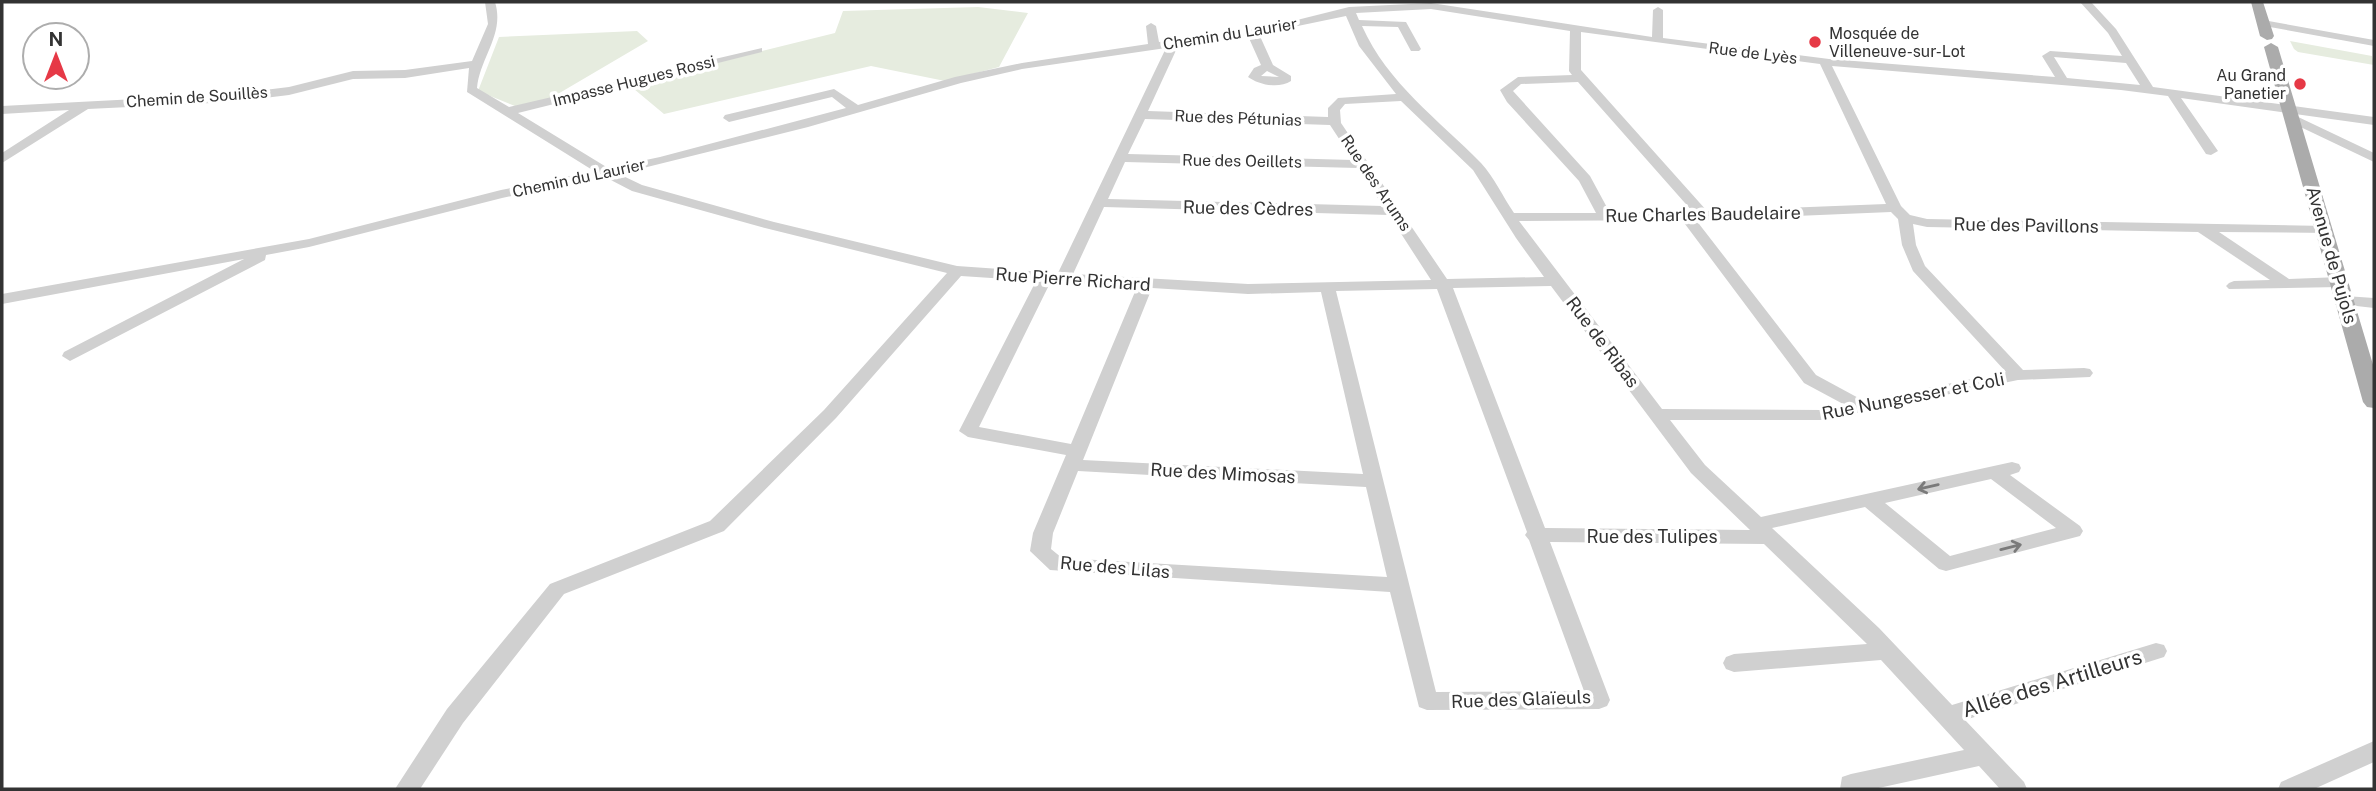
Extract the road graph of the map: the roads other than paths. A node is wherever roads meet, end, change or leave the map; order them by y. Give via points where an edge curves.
1 (490, 2) edge
2 (2085, 2) edge
3 (2257, 2) edge
4 (1430, 4) edge
5 (1658, 10) dead end
6 (1351, 17) junction
7 (1151, 26) dead end
8 (1575, 28) junction
9 (1252, 32) junction
10 (2267, 36) junction
11 (1657, 41) junction
12 (1174, 43) junction
13 (2374, 43) edge
14 (1154, 46) junction
15 (1415, 49) dead end
16 (758, 50) dead end
17 (2130, 60) junction
18 (1824, 61) junction
19 (475, 64) junction
20 (1268, 67) dead end
21 (1581, 78) junction
22 (2063, 81) junction
23 (2149, 90) junction
24 (2172, 93) junction
25 (1403, 97) junction
26 (89, 104) junction
27 (2, 110) edge
28 (857, 110) junction
29 (510, 111) junction
30 (2291, 114) junction
31 (1142, 115) junction
32 (729, 118) dead end
33 (1335, 121) junction
34 (2374, 121) edge
35 (2211, 151) dead end
36 (1121, 158) junction
37 (2374, 158) edge
38 (2, 159) edge
39 (1364, 164) junction
40 (604, 171) junction
41 (1100, 203) junction
42 (1396, 211) junction
43 (1900, 213) junction
44 (1695, 216) junction
45 (1510, 217) junction
46 (1605, 217) junction
47 (2202, 228) junction
48 (2325, 230) junction
49 (268, 250) junction
50 (957, 271) junction
51 (1054, 278) junction
52 (1557, 281) junction
53 (2340, 282) junction
54 (1146, 283) junction
55 (1439, 283) junction
56 (2286, 284) junction
57 (1327, 286) junction
58 (2234, 286) dead end
59 (2, 299) edge
60 (2346, 301) junction
61 (2374, 303) edge
62 (70, 356) dead end
63 (2084, 373) dead end
64 (2018, 375) junction
65 (2372, 384) edge
66 (2374, 402) edge
67 (1862, 407) junction
68 (1657, 414) junction
69 (1074, 458) junction
70 (1374, 481) junction
71 (1869, 500) junction
72 (1762, 531) junction
73 (1535, 535) junction
74 (1398, 585) junction
75 (2157, 650) dead end
76 (1885, 651) junction
77 (1734, 663) dead end
78 (1947, 716) junction
79 (2374, 751) edge
80 (1982, 756) junction
81 (407, 789) edge
82 (1852, 789) edge
83 (2015, 789) edge
84 (2291, 789) edge

1 - 19 street via 496,14 494,23
2 - 17 street via 2112,31
3 - 10 main road, Avenue de Pujols
4 - 6 street, Chemin du Laurier
4 - 8 street, Rue de Lyès
5 - 11 street
6 - 9 street, Chemin du Laurier
6 - 15 street via 1402,24
6 - 25 street, Rue de Ribas via 1372,57
7 - 14 street, Chemin du Laurier
8 - 11 street, Rue de Lyès
8 - 21 street via 1575,71
9 - 12 street, Chemin du Laurier
9 - 20 street
10 - 13 street
10 - 30 main road, Avenue de Pujols
11 - 18 street, Rue de Lyès
12 - 14 street, Chemin du Laurier
12 - 31 street, Rue des Mimosas
14 - 28 street, Chemin du Laurier via 1022,66
16 - 29 street, Impasse Hugues Rossi
17 - 22 street via 2048,56
17 - 23 street
18 - 22 street, Rue de Lyès
18 - 43 street
19 - 26 street, Chemin de Souillès via 405,74 353,75 289,91 232,98
19 - 29 street, Rue Pierre Richard via 471,89
21 - 44 street
21 - 46 street via 1518,81 1506,90 1586,179
22 - 23 street, Rue de Lyès
23 - 24 street, Rue de Lyès
24 - 30 street, Rue de Lyès
24 - 35 street
25 - 33 street, Rue des Arums via 1342,101 1334,105
25 - 45 street, Rue de Ribas via 1478,168
26 - 27 street, Chemin de Souillès
26 - 38 street
28 - 32 street via 840,91
28 - 40 street, Chemin du Laurier via 661,161
29 - 40 street, Rue Pierre Richard
30 - 34 street, Rue de Lyès
30 - 37 street
30 - 48 main road, Avenue de Pujols
31 - 33 street, Rue des Pétunias
31 - 36 street, Rue des Mimosas
33 - 39 street, Rue des Arums
36 - 39 street, Rue des Oeillets
36 - 41 street, Rue des Mimosas
39 - 42 street, Rue des Arums
40 - 49 street, Chemin du Laurier
40 - 50 street, Rue Pierre Richard via 637,188
41 - 42 street, Rue des Cèdres
41 - 51 street, Rue des Mimosas
42 - 55 street, Rue des Arums
43 - 44 street, Rue Charles Baudelaire
43 - 47 street, Rue des Pavillons via 1927,223
43 - 64 street via 1918,268
44 - 46 street, Rue Charles Baudelaire
44 - 67 street via 1810,379
45 - 46 street, Rue Charles Baudelaire
45 - 52 street, Rue de Ribas
47 - 48 street, Rue des Pavillons
47 - 56 street
48 - 53 main road, Avenue de Pujols
49 - 59 street, Chemin du Laurier
49 - 62 street
50 - 51 street, Rue Pierre Richard
50 - 81 street via 830,414 717,526 557,589 455,716
51 - 54 street, Rue Pierre Richard
51 - 69 street, Rue des Mimosas via 968,431
52 - 55 street, Rue Pierre Richard
52 - 68 street, Rue de Ribas
53 - 56 street
53 - 60 main road, Avenue de Pujols
54 - 57 street, Rue Pierre Richard via 1248,289
54 - 69 street, Rue des Lilas
55 - 57 street, Rue Pierre Richard
55 - 73 street, Rue des Glaïeuls via 1446,290
56 - 58 street
57 - 70 street, Rue des Glaïeuls
60 - 61 street
60 - 65 main road, Avenue de Pujols
63 - 64 street, Rue Nungesser et Coli
64 - 67 street, Rue Nungesser et Coli
65 - 66 main road, Avenue de Pujols
67 - 68 street, Rue Nungesser et Coli via 1823,415
68 - 72 street, Rue de Ribas via 1698,469
69 - 70 street, Rue des Mimosas
69 - 74 street, Rue des Lilas via 1043,533 1040,551 1056,565
70 - 74 street, Rue des Glaïeuls
71 -> 71 street, Rue des Tulipes via 1945,564 2073,531 2003,470
71 - 72 street, Rue des Tulipes
72 - 73 street, Rue des Tulipes
72 - 76 street, Rue de Ribas
73 - 74 street, Rue des Glaïeuls via 1599,700 1427,701
75 - 78 street, Allée des Artilleurs
76 - 77 street
76 - 78 street, Rue de Ribas
78 - 80 street, Rue de Ribas
79 - 84 street
80 - 82 street via 1851,784
80 - 83 street, Rue de Ribas

